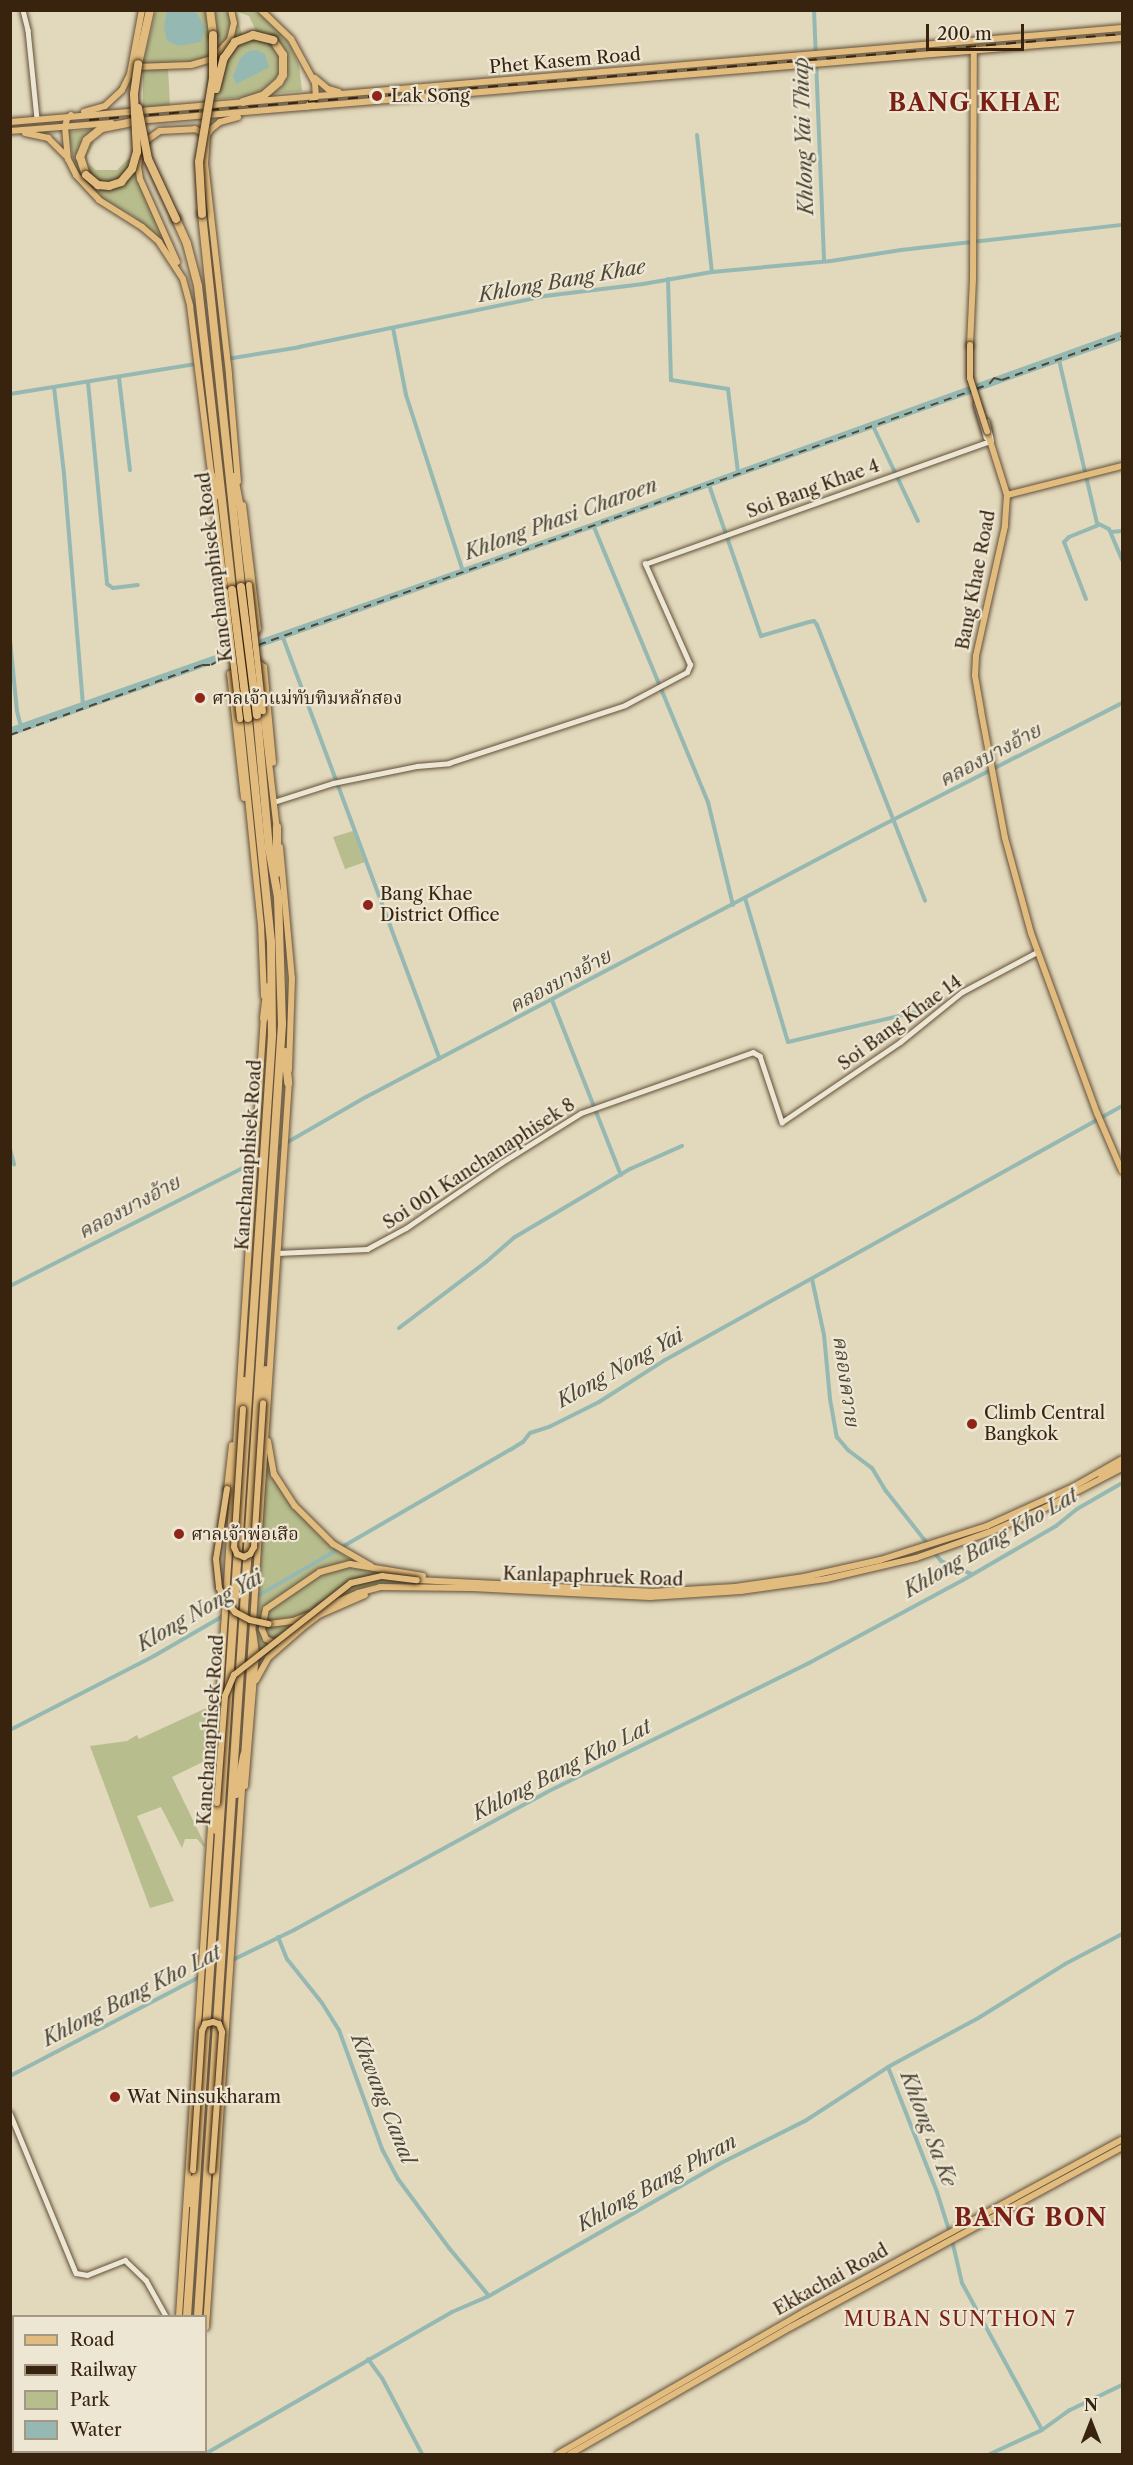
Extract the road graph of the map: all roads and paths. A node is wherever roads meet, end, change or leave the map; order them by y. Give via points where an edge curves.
1 (23, 10) edge
2 (142, 10) edge
3 (150, 10) edge
4 (210, 10) edge
5 (231, 10) edge
6 (261, 10) edge
7 (1122, 28) edge
8 (1122, 38) edge
9 (963, 42) junction
10 (975, 50) junction
11 (304, 62) junction
12 (688, 65) junction
13 (700, 65) junction
14 (134, 66) junction
15 (700, 73) junction
16 (688, 74) junction
17 (356, 93) junction
18 (316, 96) junction
19 (243, 102) junction
20 (307, 107) junction
21 (262, 112) junction
22 (110, 114) junction
23 (69, 116) junction
24 (49, 118) junction
25 (184, 118) junction
26 (38, 120) junction
27 (10, 122) edge
28 (132, 122) junction
29 (111, 123) junction
30 (64, 127) junction
31 (54, 128) junction
32 (185, 128) junction
33 (10, 132) edge
34 (206, 132) junction
35 (68, 159) junction
36 (183, 279) junction
37 (225, 434) junction
38 (990, 441) junction
39 (1122, 466) edge
40 (211, 475) junction
41 (238, 484) junction
42 (1007, 495) junction
43 (214, 502) junction
44 (239, 503) junction
45 (223, 519) junction
46 (245, 586) junction
47 (228, 590) junction
48 (260, 713) junction
49 (244, 718) junction
50 (274, 802) junction
51 (249, 816) junction
52 (277, 827) junction
53 (278, 897) junction
54 (1037, 952) junction
55 (272, 962) junction
56 (264, 1018) junction
57 (282, 1024) junction
58 (288, 1083) junction
59 (782, 1122) joint
60 (1122, 1171) edge
61 (277, 1253) junction
62 (269, 1353) junction
63 (241, 1411) junction
64 (267, 1414) junction
65 (1122, 1461) edge
66 (1122, 1470) edge
67 (1073, 1491) junction
68 (933, 1549) junction
69 (383, 1570) junction
70 (456, 1581) junction
71 (383, 1587) junction
72 (252, 1629) junction
73 (288, 1639) junction
74 (253, 1689) junction
75 (244, 1755) junction
76 (241, 1802) junction
77 (216, 1822) junction
78 (229, 1827) junction
79 (209, 1852) junction
80 (219, 1852) junction
81 (10, 2113) edge
82 (1122, 2139) edge
83 (1122, 2147) edge
84 (1071, 2171) junction
85 (213, 2216) junction
86 (185, 2222) junction
87 (946, 2238) junction
88 (165, 2315) edge
89 (179, 2315) edge
90 (187, 2315) edge
91 (198, 2315) edge
92 (207, 2315) edge
93 (558, 2454) edge
94 (570, 2454) edge

1 - 26 street
2 - 14 main road
3 - 14 highway, Kanchanaphisek Road
4 - 34 highway, Kanchanaphisek Road, bridge via 213,78
5 - 14 main road via 234,22 230,40 212,59 191,65
6 - 11 main road via 291,39
7 - 9 main road, Phet Kasem Road
8 - 10 main road, Phet Kasem Road
9 - 10 main road
9 - 13 main road, Phet Kasem Road
10 - 15 main road, Phet Kasem Road
10 - 38 main road, Bang Khae Road, bridge via 970,378
11 - 17 main road via 328,89
11 - 18 main road via 316,85
12 - 13 main road, Phet Kasem Road
12 - 16 main road
12 - 17 main road, Phet Kasem Road
13 - 15 main road
14 - 23 main road via 123,90 112,102
14 - 28 highway, bridge via 137,152 132,169 121,182 98,185 86,175 80,157 87,140 102,128
14 - 45 highway, Kanchanaphisek Road, bridge via 145,146 195,270
15 - 16 main road, Phet Kasem Road
16 - 20 main road, Phet Kasem Road
17 - 18 main road, Phet Kasem Road
18 - 19 main road, Phet Kasem Road
18 - 20 main road
19 - 22 main road, Phet Kasem Road
19 - 34 highway, bridge via 264,94 283,75 283,55 273,40 253,35 241,38 231,47 222,64
20 - 21 main road, Phet Kasem Road
21 - 25 main road, Phet Kasem Road
21 - 34 main road via 220,122
22 - 23 main road, Phet Kasem Road
22 - 29 main road via 103,119
23 - 24 main road, Phet Kasem Road
23 - 30 main road
24 - 26 main road, Phet Kasem Road
24 - 31 main road
25 - 28 main road, Phet Kasem Road
25 - 32 main road
26 - 27 main road, Phet Kasem Road
28 - 29 main road, Phet Kasem Road
29 - 30 main road, Phet Kasem Road
30 - 31 main road, Phet Kasem Road
30 - 35 main road
31 - 33 main road, Phet Kasem Road
32 - 34 main road
32 - 36 main road via 160,131 147,140 138,167
33 - 35 main road via 48,138
34 - 37 highway, Kanchanaphisek Road, bridge via 199,162 202,214
34 - 41 main road via 206,171
35 - 36 main road via 90,192 159,242
36 - 40 main road via 190,306
37 - 44 highway
37 - 46 highway, Kanchanaphisek Road
38 - 38 street via 975,407 979,403 991,432
38 - 42 main road, Bang Khae Road
38 - 50 street, Soi Bang Khae 4 via 645,564 689,662 687,672 624,705 449,763 333,783
39 - 42 main road
40 - 43 main road
40 - 45 highway
41 - 43 main road via 247,522 258,629 233,641 225,637
41 - 44 main road
42 - 54 main road, Bang Khae Road via 1006,520 975,666 1005,838
43 - 47 main road
44 - 46 main road
45 - 47 highway, Kanchanaphisek Road
46 - 48 highway, Kanchanaphisek Road, bridge
47 - 49 highway, Kanchanaphisek Road, bridge
48 - 50 main road
48 - 53 highway, Kanchanaphisek Road via 269,848
49 - 51 main road
49 - 55 highway, Kanchanaphisek Road
50 - 51 main road via 268,699 264,667 258,663 230,674
50 - 52 main road
51 - 56 main road via 261,925
52 - 53 highway
52 - 58 main road via 292,978
53 - 57 highway, Kanchanaphisek Road
54 - 59 street, Soi Bang Khae 14 via 966,989 900,1042
54 - 60 main road, Bang Khae Road via 1096,1113
55 - 56 highway
55 - 80 highway, Kanchanaphisek Road via 266,1137
56 - 63 main road
57 - 58 highway
57 - 78 highway, Kanchanaphisek Road
58 - 61 main road
59 - 61 street, Soi 001 Kanchanaphisek 8 via 760,1056 753,1052 581,1113 406,1228 367,1249
61 - 62 main road
62 - 63 main road, bridge via 254,1547 244,1557 234,1547
62 - 64 main road
63 - 71 main road, bridge via 216,1571 219,1588 230,1606 250,1620 280,1624
63 - 79 main road
64 - 69 main road via 270,1459 277,1480 295,1506 333,1544
64 - 72 main road
65 - 67 main road, Kanlapaphruek Road
66 - 67 main road, Kanlapaphruek Road
67 - 68 main road, Kanlapaphruek Road via 1011,1524
68 - 70 main road, Kanlapaphruek Road via 815,1575 689,1590 615,1591
68 - 71 main road, Kanlapaphruek Road via 817,1581 687,1596
69 - 70 main road
69 - 73 main road via 350,1564 320,1572 270,1603 262,1633 269,1641
70 - 77 main road, bridge via 382,1576 351,1583 234,1675 225,1696
71 - 73 main road via 319,1615
72 - 74 main road via 256,1641
72 - 75 main road
73 - 74 main road via 262,1666
74 - 76 main road via 248,1771
75 - 76 main road
75 - 78 highway
76 - 85 main road
77 - 79 main road
77 - 80 main road
78 - 91 highway, Kanchanaphisek Road
79 - 86 main road
80 - 90 highway, Kanchanaphisek Road
81 - 88 street via 76,2273 87,2275 125,2260 146,2280
82 - 84 main road, Ekkachai Road
83 - 84 main road, Ekkachai Road
84 - 87 main road, Ekkachai Road
85 - 86 main road, bridge via 212,2171 222,2032 219,2024 213,2022 202,2031 193,2170
85 - 92 main road
86 - 89 main road
87 - 93 main road, Ekkachai Road via 765,2334
87 - 94 main road, Ekkachai Road

